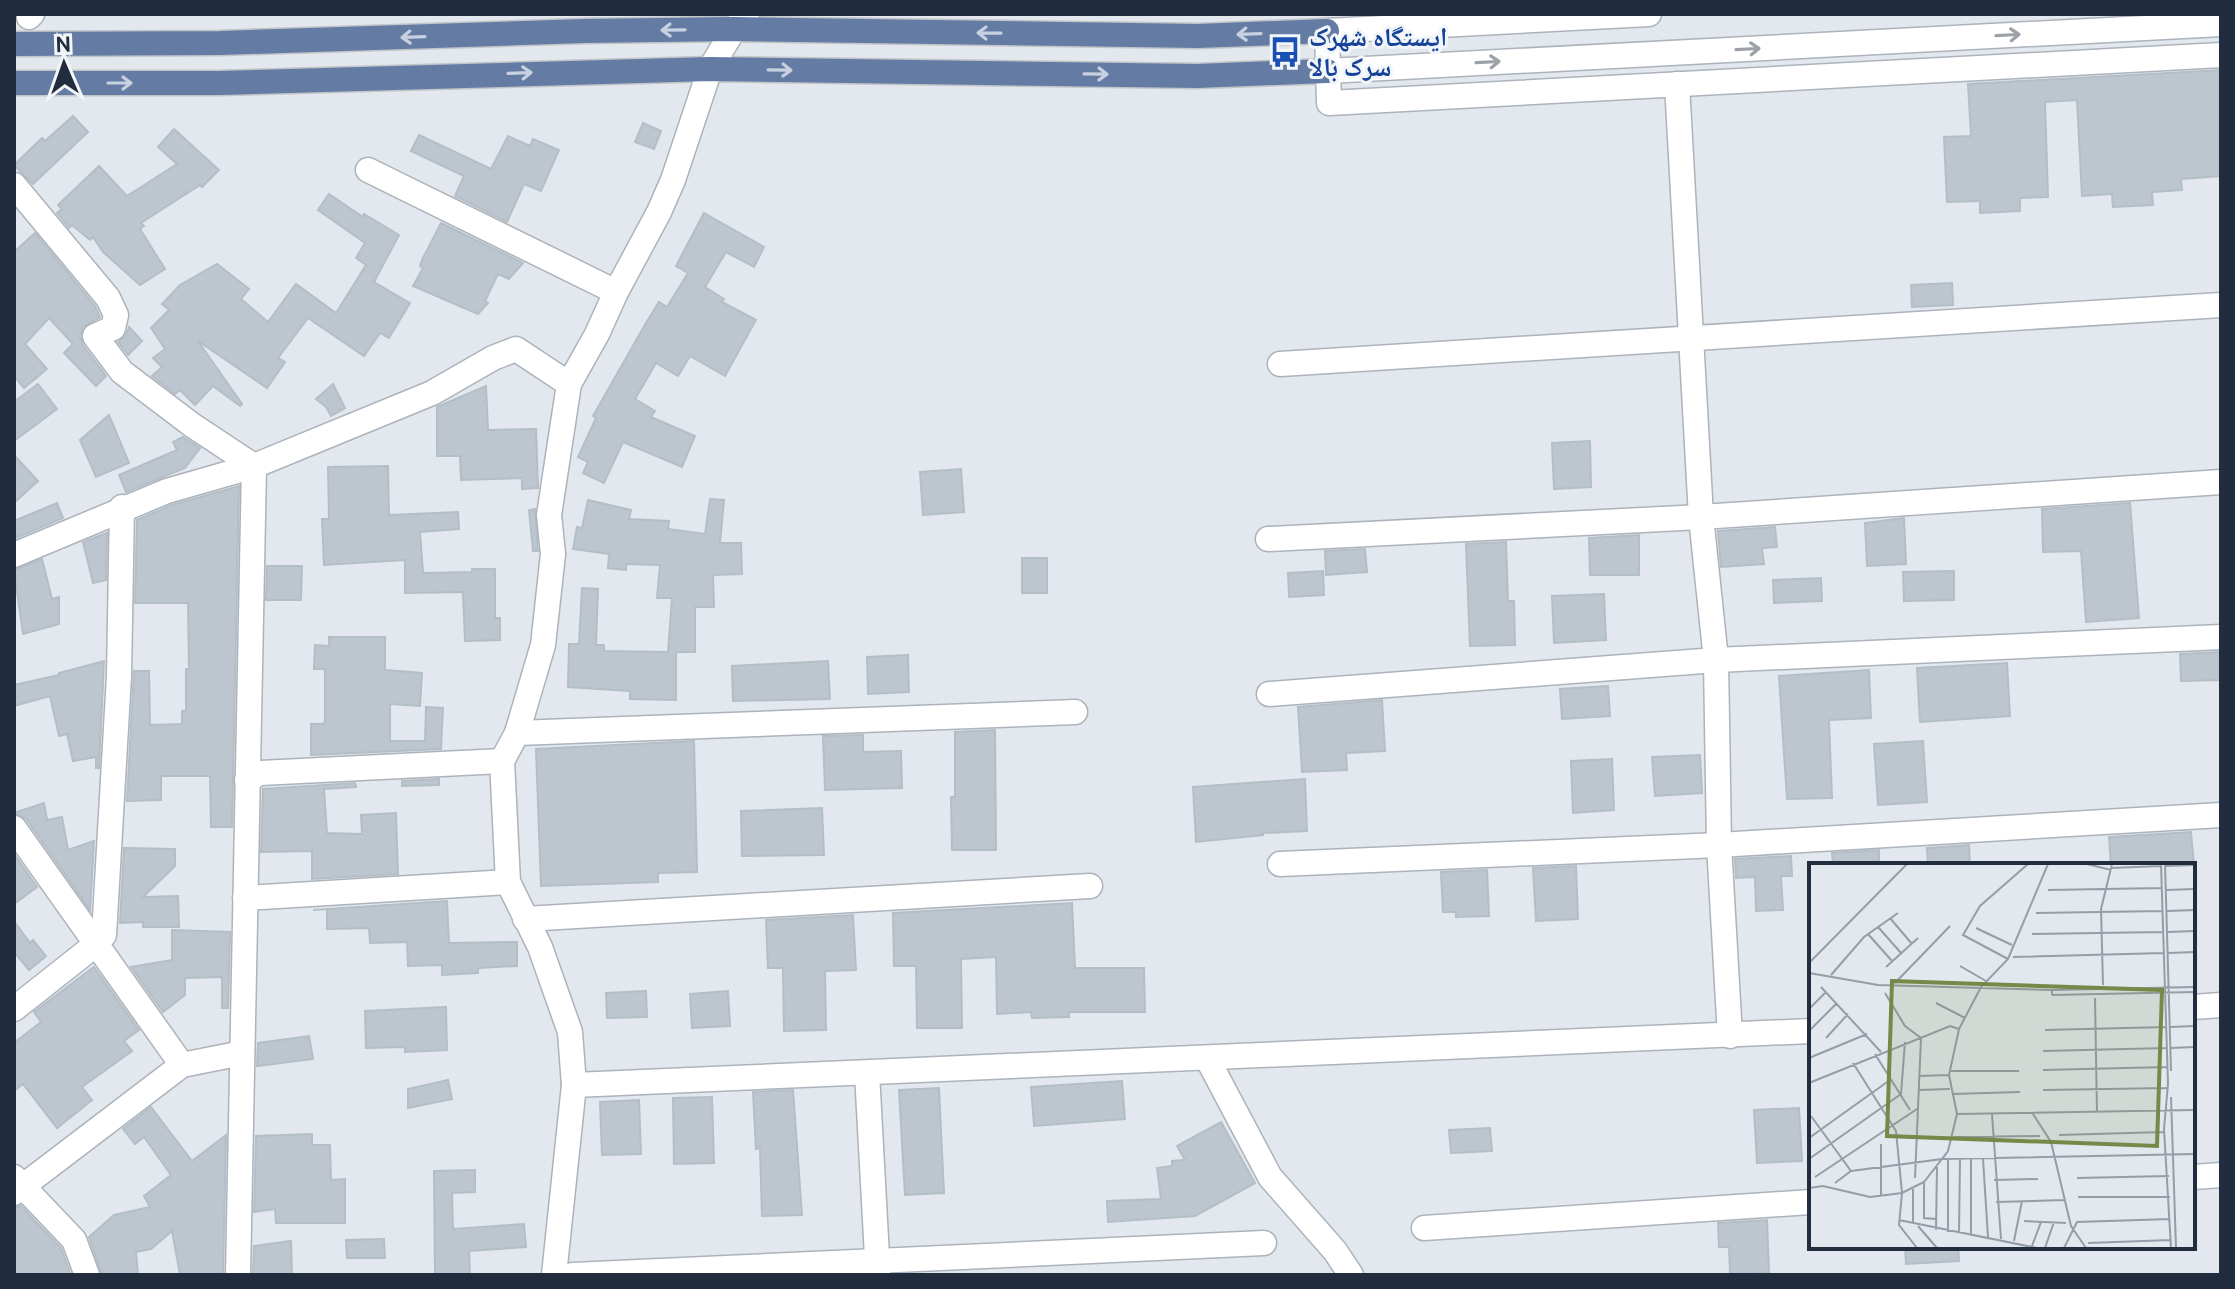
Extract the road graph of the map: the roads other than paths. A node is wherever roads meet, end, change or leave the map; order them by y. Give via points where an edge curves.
1 (1649, 14) edge
2 (740, 22) edge
3 (1326, 23) edge
4 (2221, 24) edge
5 (14, 44) edge
6 (2221, 55) edge
7 (710, 69) junction
8 (1327, 71) junction
9 (14, 83) edge
10 (1677, 84) junction
11 (368, 170) dead end
12 (14, 185) edge
13 (616, 292) junction
14 (2221, 305) edge
15 (1691, 338) junction
16 (1280, 364) dead end
17 (569, 384) junction
18 (254, 466) junction
19 (2221, 482) edge
20 (122, 507) junction
21 (1701, 517) junction
22 (1268, 539) dead end
23 (14, 555) edge
24 (2221, 637) edge
25 (1716, 660) junction
26 (1269, 694) dead end
27 (1075, 712) dead end
28 (517, 733) junction
29 (502, 761) junction
30 (247, 780) junction
31 (2221, 815) edge
32 (14, 828) edge
33 (1719, 845) junction
34 (1280, 864) dead end
35 (508, 882) junction
36 (1090, 886) dead end
37 (245, 898) junction
38 (525, 919) junction
39 (95, 945) junction
40 (2221, 1005) edge
41 (2195, 1007) edge
42 (14, 1009) edge
43 (1809, 1031) edge
44 (1730, 1036) junction
45 (242, 1053) junction
46 (1207, 1058) junction
47 (182, 1065) junction
48 (867, 1073) junction
49 (574, 1085) junction
50 (2221, 1175) edge
51 (2195, 1177) edge
52 (17, 1186) edge
53 (1809, 1202) edge
54 (1424, 1228) dead end
55 (1264, 1243) dead end
56 (878, 1269) edge
57 (87, 1275) edge
58 (238, 1275) edge
59 (554, 1275) edge
60 (573, 1275) edge
61 (1351, 1275) edge

1 - 3 street
3 -> 2 main road via 1198,36
2 -> 5 main road via 220,43
2 - 7 street
3 - 8 street
8 -> 4 street
6 - 10 street
7 -> 8 main road via 1197,76
9 -> 7 main road via 219,83
7 - 13 street via 673,180
8 - 10 street via 1329,103
10 - 15 street
11 - 13 street
12 - 18 street via 108,298 116,315 113,328 95,336 122,372
13 - 17 street
14 - 15 street
15 - 16 street
15 - 21 street
17 - 18 street via 516,349 432,393
17 - 28 street via 549,515 553,554 543,645
18 - 20 street
18 - 30 street
19 - 21 street
20 - 23 street
20 - 39 street via 105,920 104,935
21 - 22 street
21 - 25 street
24 - 25 street
25 - 26 street
25 - 33 street
27 - 28 street
28 - 29 street
29 - 30 street via 260,773
29 - 35 street
30 - 37 street
31 - 33 street
32 - 39 street
33 - 34 street
33 - 44 street
35 - 37 street
35 - 38 street
36 - 38 street
37 - 45 street
38 - 49 street via 570,1032
39 - 42 street
39 - 47 street
40 - 41 street
43 - 44 street
44 - 46 street
45 - 47 street
45 - 58 street
46 - 48 street
46 - 61 street via 1270,1177
47 - 52 street
48 - 49 street
48 - 56 street
49 - 59 street
50 - 51 street
52 - 57 street via 74,1240
53 - 54 street
55 - 56 street
56 - 60 street

